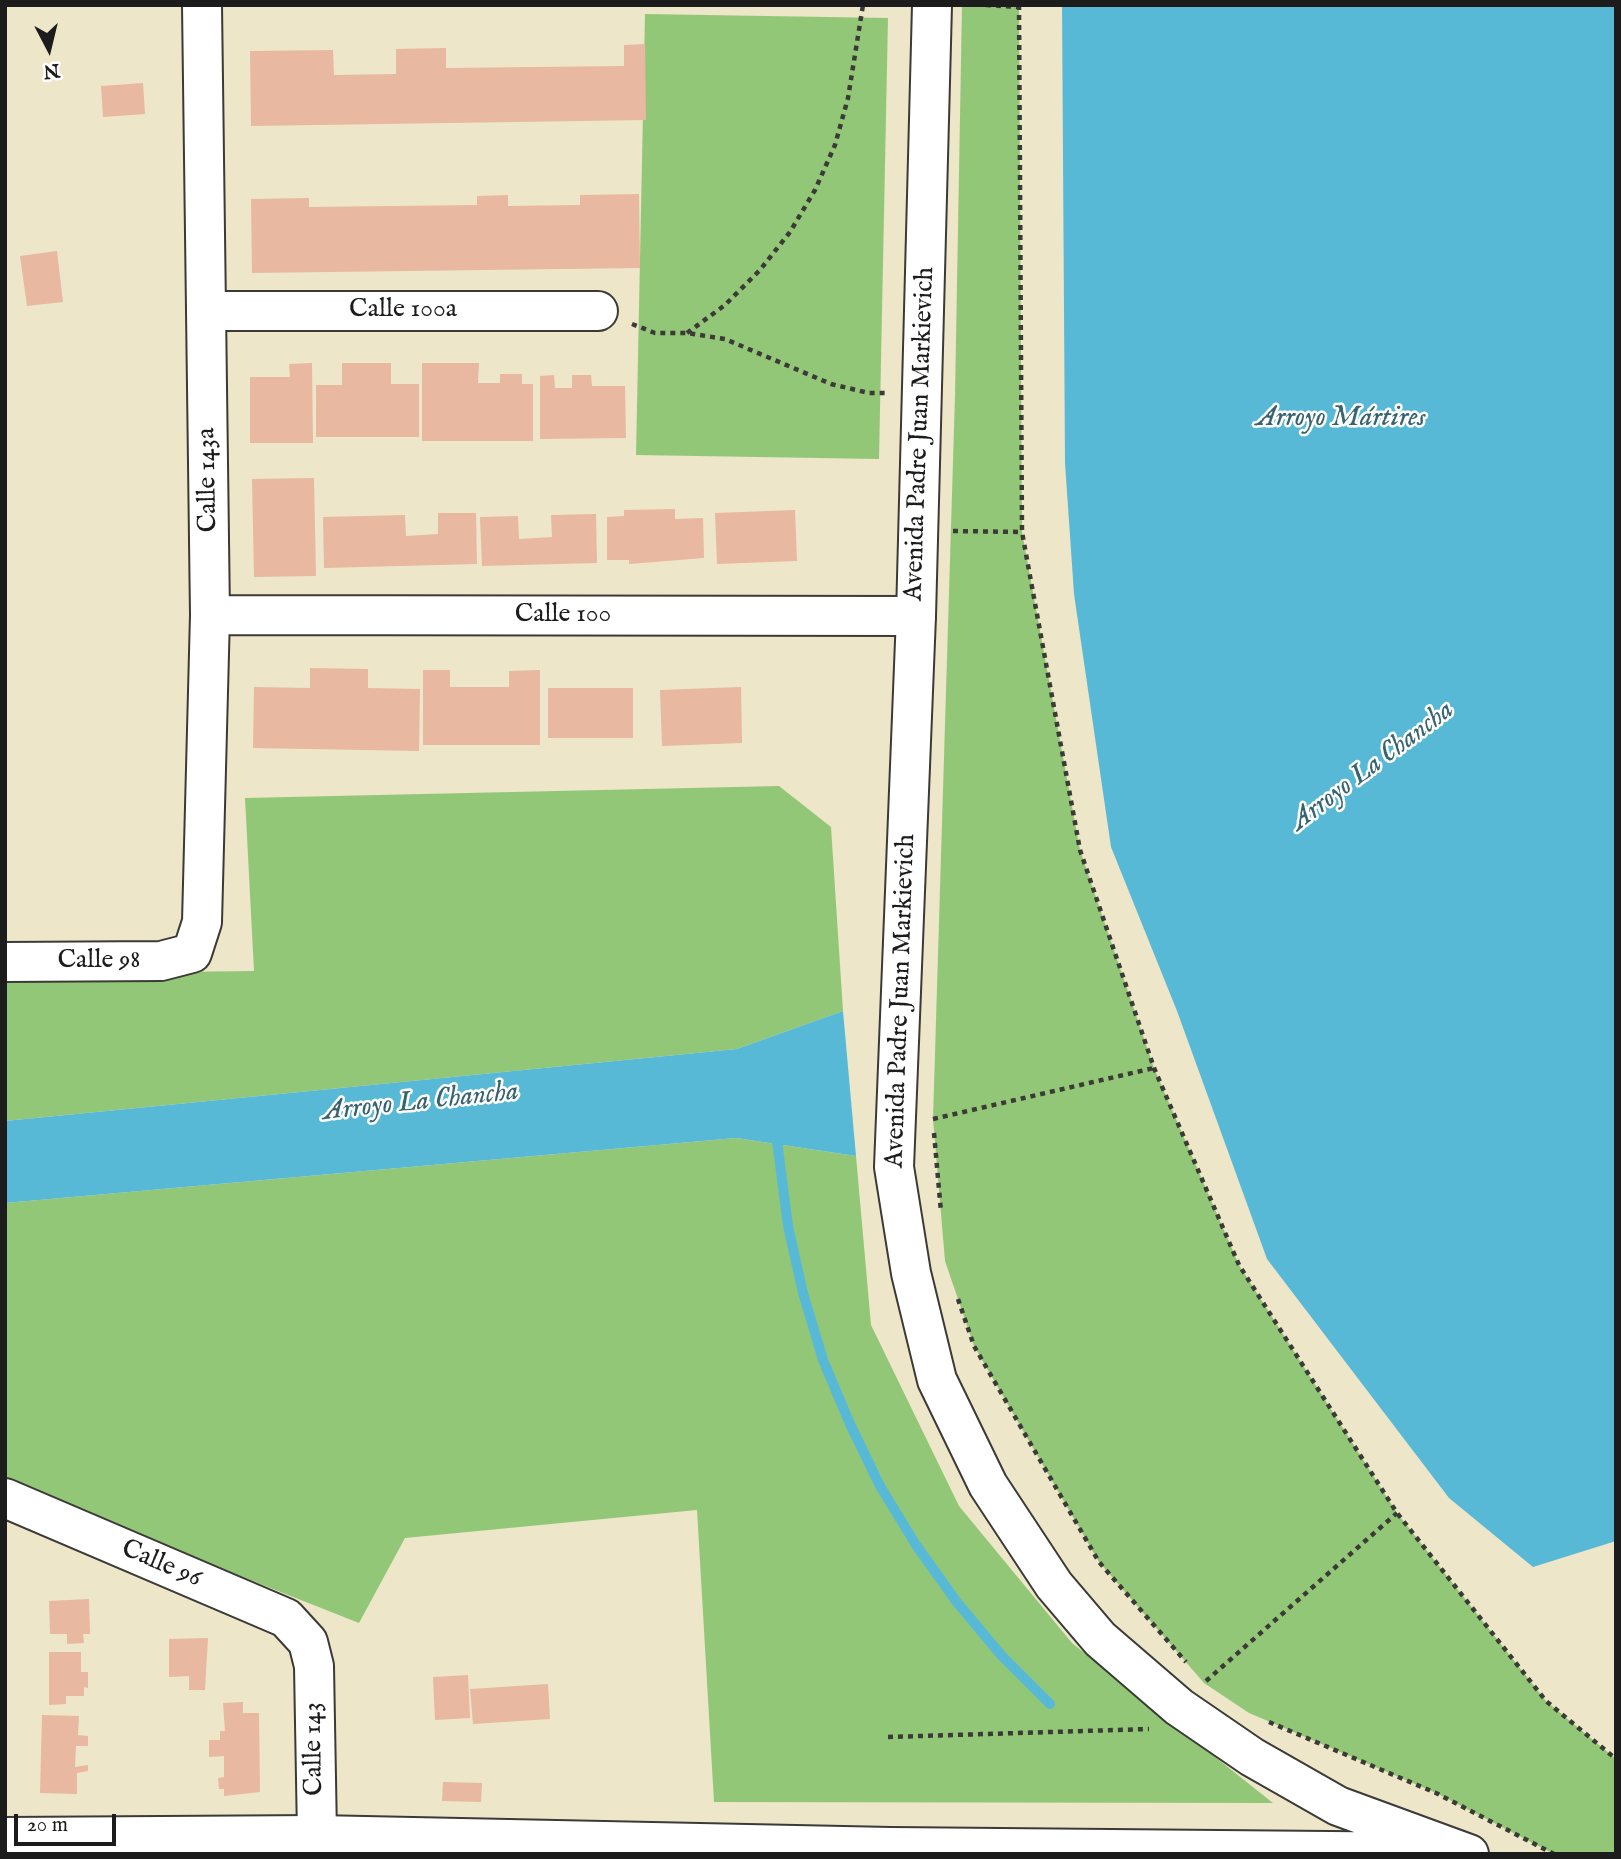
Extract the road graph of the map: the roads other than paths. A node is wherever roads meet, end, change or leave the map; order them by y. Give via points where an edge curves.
1 (202, 5) edge
2 (932, 5) edge
3 (207, 311) junction
4 (598, 311) dead end
5 (210, 615) junction
6 (916, 616) junction
7 (192, 953) joint
8 (5, 962) edge
9 (5, 1498) edge
10 (308, 1642) joint
11 (5, 1837) edge
12 (312, 1844) edge
13 (933, 1852) edge
14 (1392, 1853) edge
15 (1467, 1853) edge

1 - 3 main road, Calle 143a
2 - 6 main road, Avenida Padre Juan Markievich
3 - 4 main road, Calle 100a
3 - 5 main road, Calle 143a
5 - 6 main road, Calle 100
5 - 7 main road, Calle 143a via 202,922
6 - 15 main road, Avenida Padre Juan Markievich via 894,1167 911,1273 937,1380 988,1485 1054,1586 1100,1639 1179,1707 1252,1757 1338,1805
7 - 8 main road, Calle 98 via 161,961
9 - 10 main road, Calle 96 via 286,1619
10 - 12 main road, Calle 143 via 314,1666
11 - 12 main road
12 - 13 main road
13 - 14 main road
14 - 15 main road

